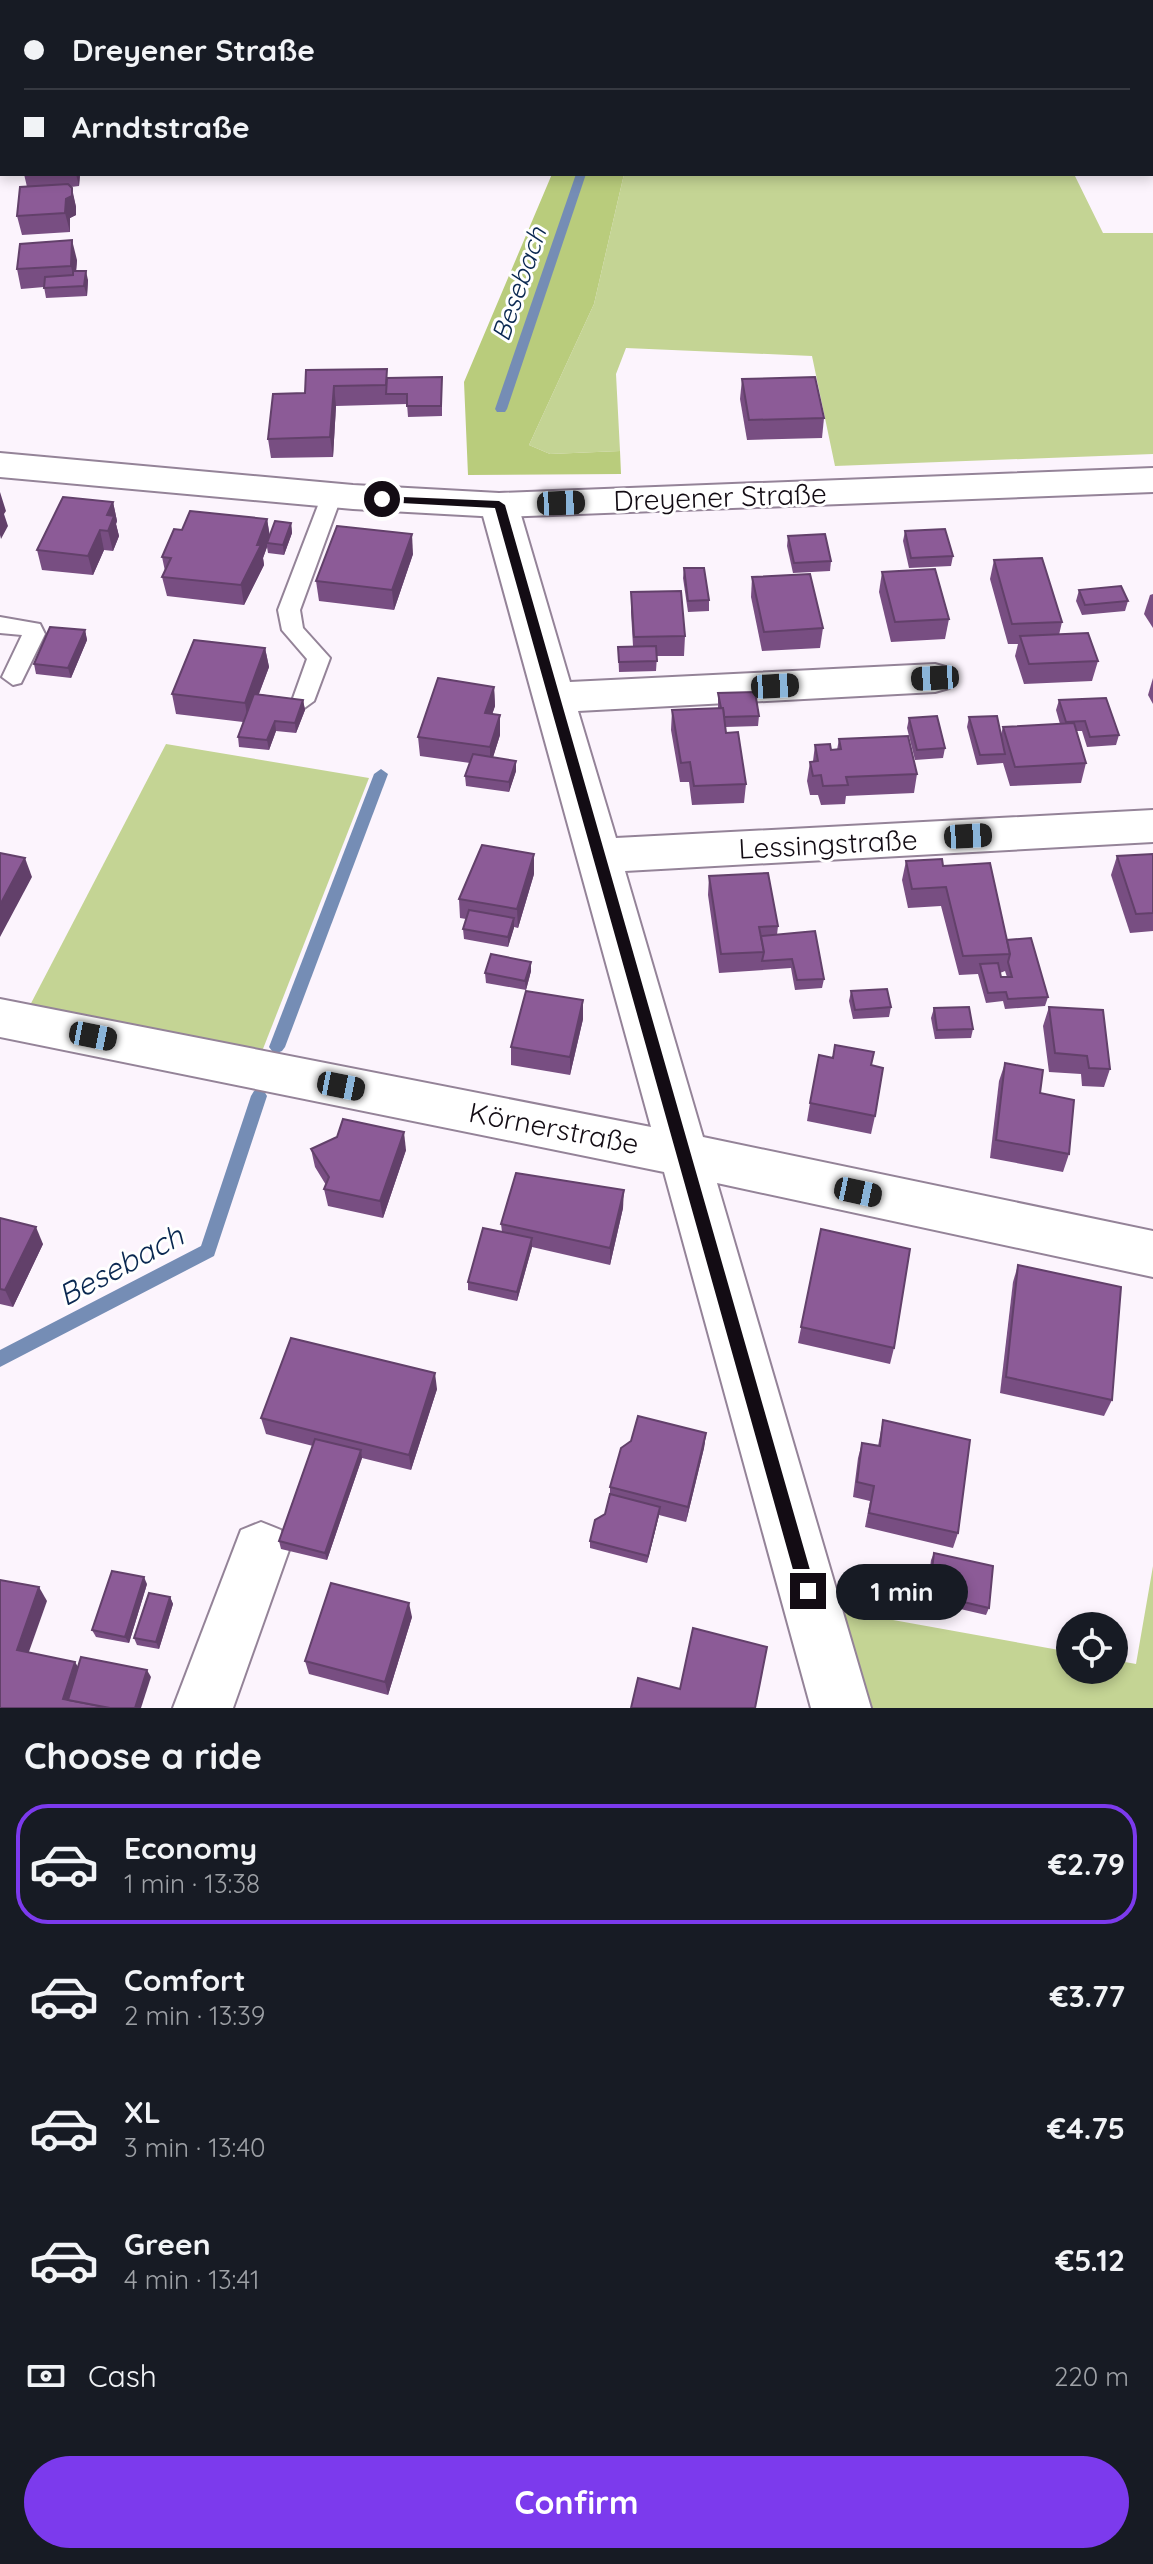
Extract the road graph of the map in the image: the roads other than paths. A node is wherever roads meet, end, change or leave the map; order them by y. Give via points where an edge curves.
1 (0, 465) edge
2 (1153, 480) edge
3 (332, 495) junction
4 (499, 505) junction
5 (0, 625) edge
6 (13, 677) dead end
7 (935, 678) dead end
8 (552, 698) junction
9 (303, 701) edge
10 (1153, 826) edge
11 (598, 856) junction
12 (0, 1018) edge
13 (681, 1154) junction
14 (1153, 1254) edge
15 (261, 1550) dead end
16 (203, 1708) edge
17 (841, 1708) edge

1 - 3 street, Dreyener Straße
2 - 4 street, Dreyener Straße
3 - 4 street, Dreyener Straße
3 - 9 lane via 289,610 293,630 319,658
4 - 8 street
5 - 6 lane via 32,629 34,634
7 - 8 street
8 - 11 street
10 - 11 street, Lessingstraße
11 - 13 street
12 - 13 street, Körnerstraße
13 - 14 street, Körnerstraße
13 - 17 street
15 - 16 street

